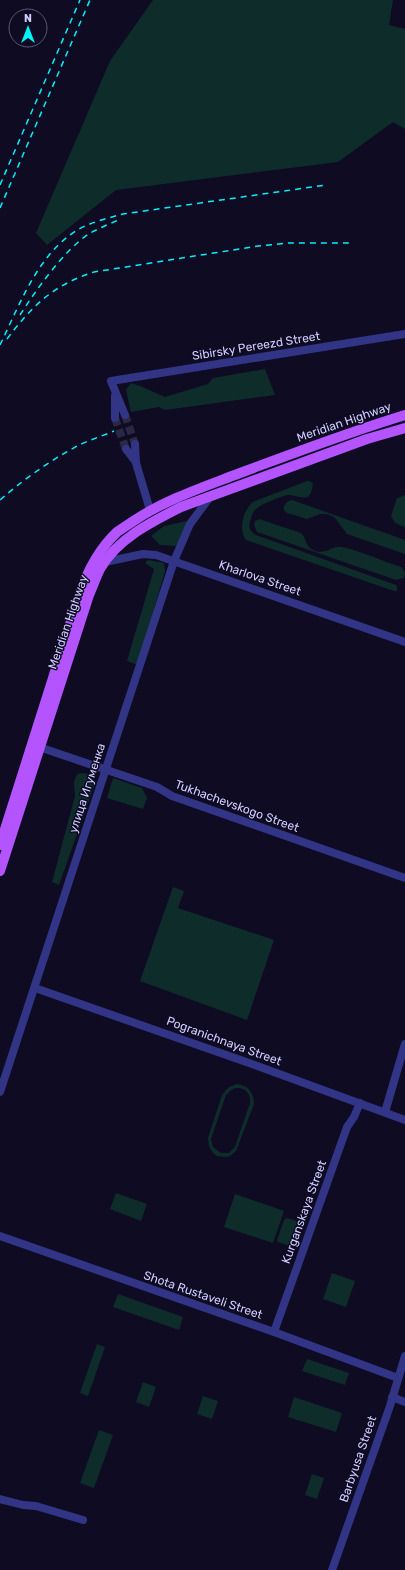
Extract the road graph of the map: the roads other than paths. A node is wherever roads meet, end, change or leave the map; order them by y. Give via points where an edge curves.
1 (405, 334) edge
2 (115, 393) junction
3 (125, 415) tunnel mouth
4 (405, 415) edge
5 (115, 418) tunnel mouth
6 (405, 428) edge
7 (135, 444) tunnel mouth
8 (126, 449) tunnel mouth
9 (136, 462) junction
10 (210, 497) junction
11 (150, 510) junction
12 (174, 561) junction
13 (105, 562) junction
14 (405, 642) edge
15 (39, 747) junction
16 (106, 770) junction
17 (0, 845) edge
18 (0, 871) edge
19 (405, 878) edge
20 (35, 988) junction
21 (405, 1044) edge
22 (0, 1092) edge
23 (360, 1103) junction
24 (385, 1112) junction
25 (405, 1120) edge
26 (0, 1236) edge
27 (274, 1332) junction
28 (405, 1356) edge
29 (398, 1378) junction
30 (392, 1397) junction
31 (405, 1402) edge
32 (0, 1499) edge
33 (83, 1520) dead end
34 (332, 1570) edge

1 - 2 street, Sibirsky Pereezd Street via 111,381
2 - 3 street
2 - 5 street
4 - 11 main road, Meridian Highway via 328,440
6 - 10 main road, Meridian Highway via 367,439
7 - 9 street
8 - 9 street
9 - 11 street
10 - 12 street, улица Игуменка via 190,524
10 - 13 main road, Meridian Highway via 154,520 132,534
11 - 17 main road, Meridian Highway via 118,532 95,557 89,569 67,629
12 - 13 street, Kharlova Street via 143,554
12 - 14 street, Kharlova Street
12 - 16 street, улица Игуменка
13 - 15 main road, Meridian Highway via 89,595
15 - 16 street, Tukhachevskogo Street
15 - 18 main road, Meridian Highway
16 - 19 street, Tukhachevskogo Street via 157,787 172,796
16 - 20 street, улица Игуменка
20 - 22 street, улица Игуменка
20 - 23 street, Pogranichnaya Street
21 - 24 street
23 - 24 street, Pogranichnaya Street
23 - 27 street, Kurganskaya Street via 347,1127
24 - 25 street, Pogranichnaya Street
26 - 27 street, Shota Rustaveli Street
27 - 29 street, Shota Rustaveli Street
28 - 29 street, Barbyusa Street
29 - 30 street, Barbyusa Street
30 - 31 street
30 - 34 street, Barbyusa Street
32 - 33 street via 36,1506

